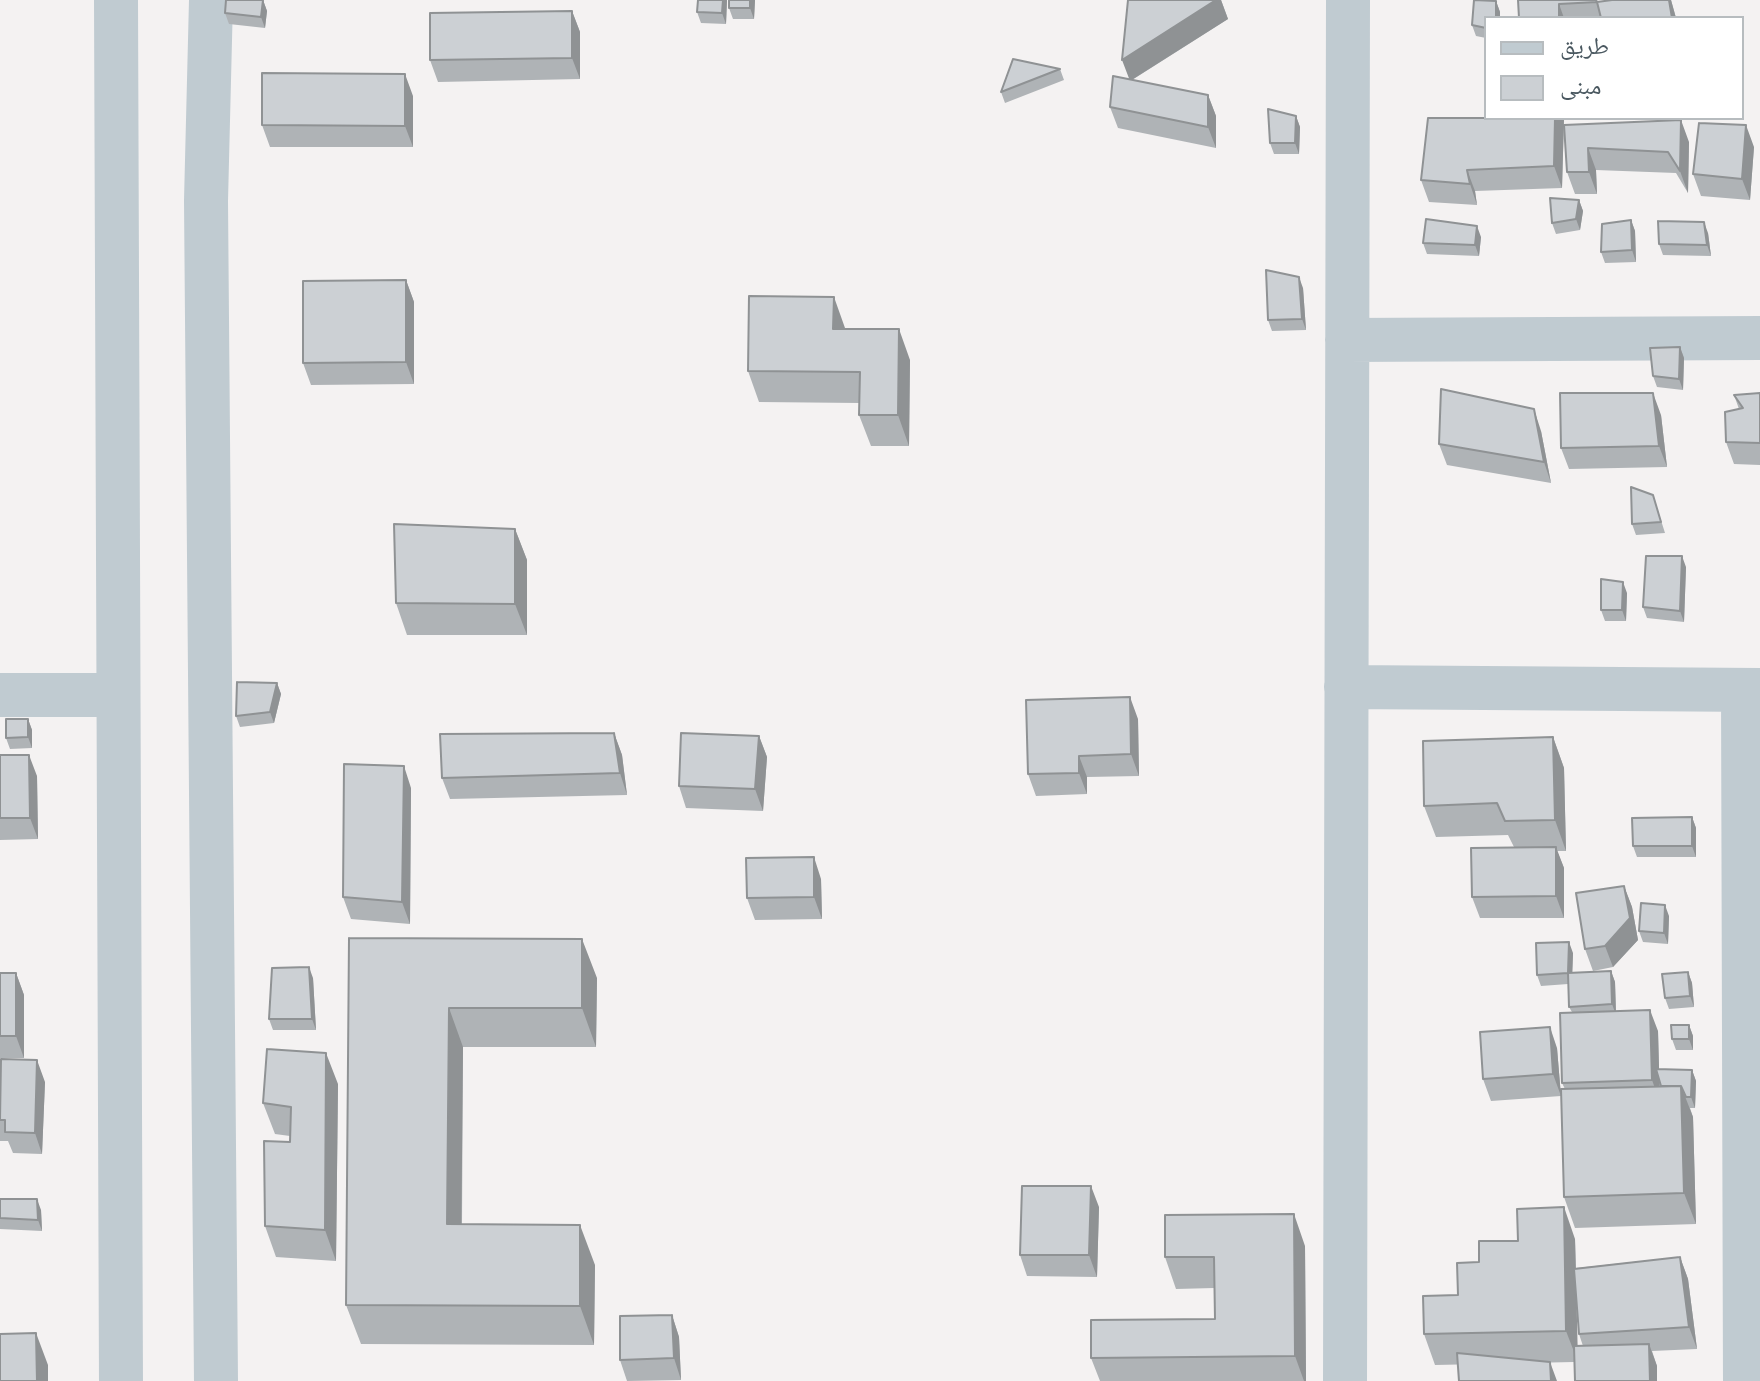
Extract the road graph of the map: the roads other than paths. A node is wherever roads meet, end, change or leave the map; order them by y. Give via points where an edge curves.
1 (116, 0) edge
2 (211, 0) edge
3 (1348, 0) edge
4 (1760, 338) edge
5 (1347, 340) junction
6 (1346, 687) junction
7 (1752, 690) edge
8 (0, 695) edge
9 (118, 695) junction
10 (1752, 1080) edge
11 (121, 1381) edge
12 (216, 1381) edge
13 (1345, 1381) edge
14 (1745, 1381) edge

1 - 9 street
2 - 12 street via 206,201
3 - 5 street
4 - 5 street
5 - 6 street
6 - 7 street
6 - 13 street
7 - 10 street
8 - 9 street
9 - 11 street
10 - 14 street

